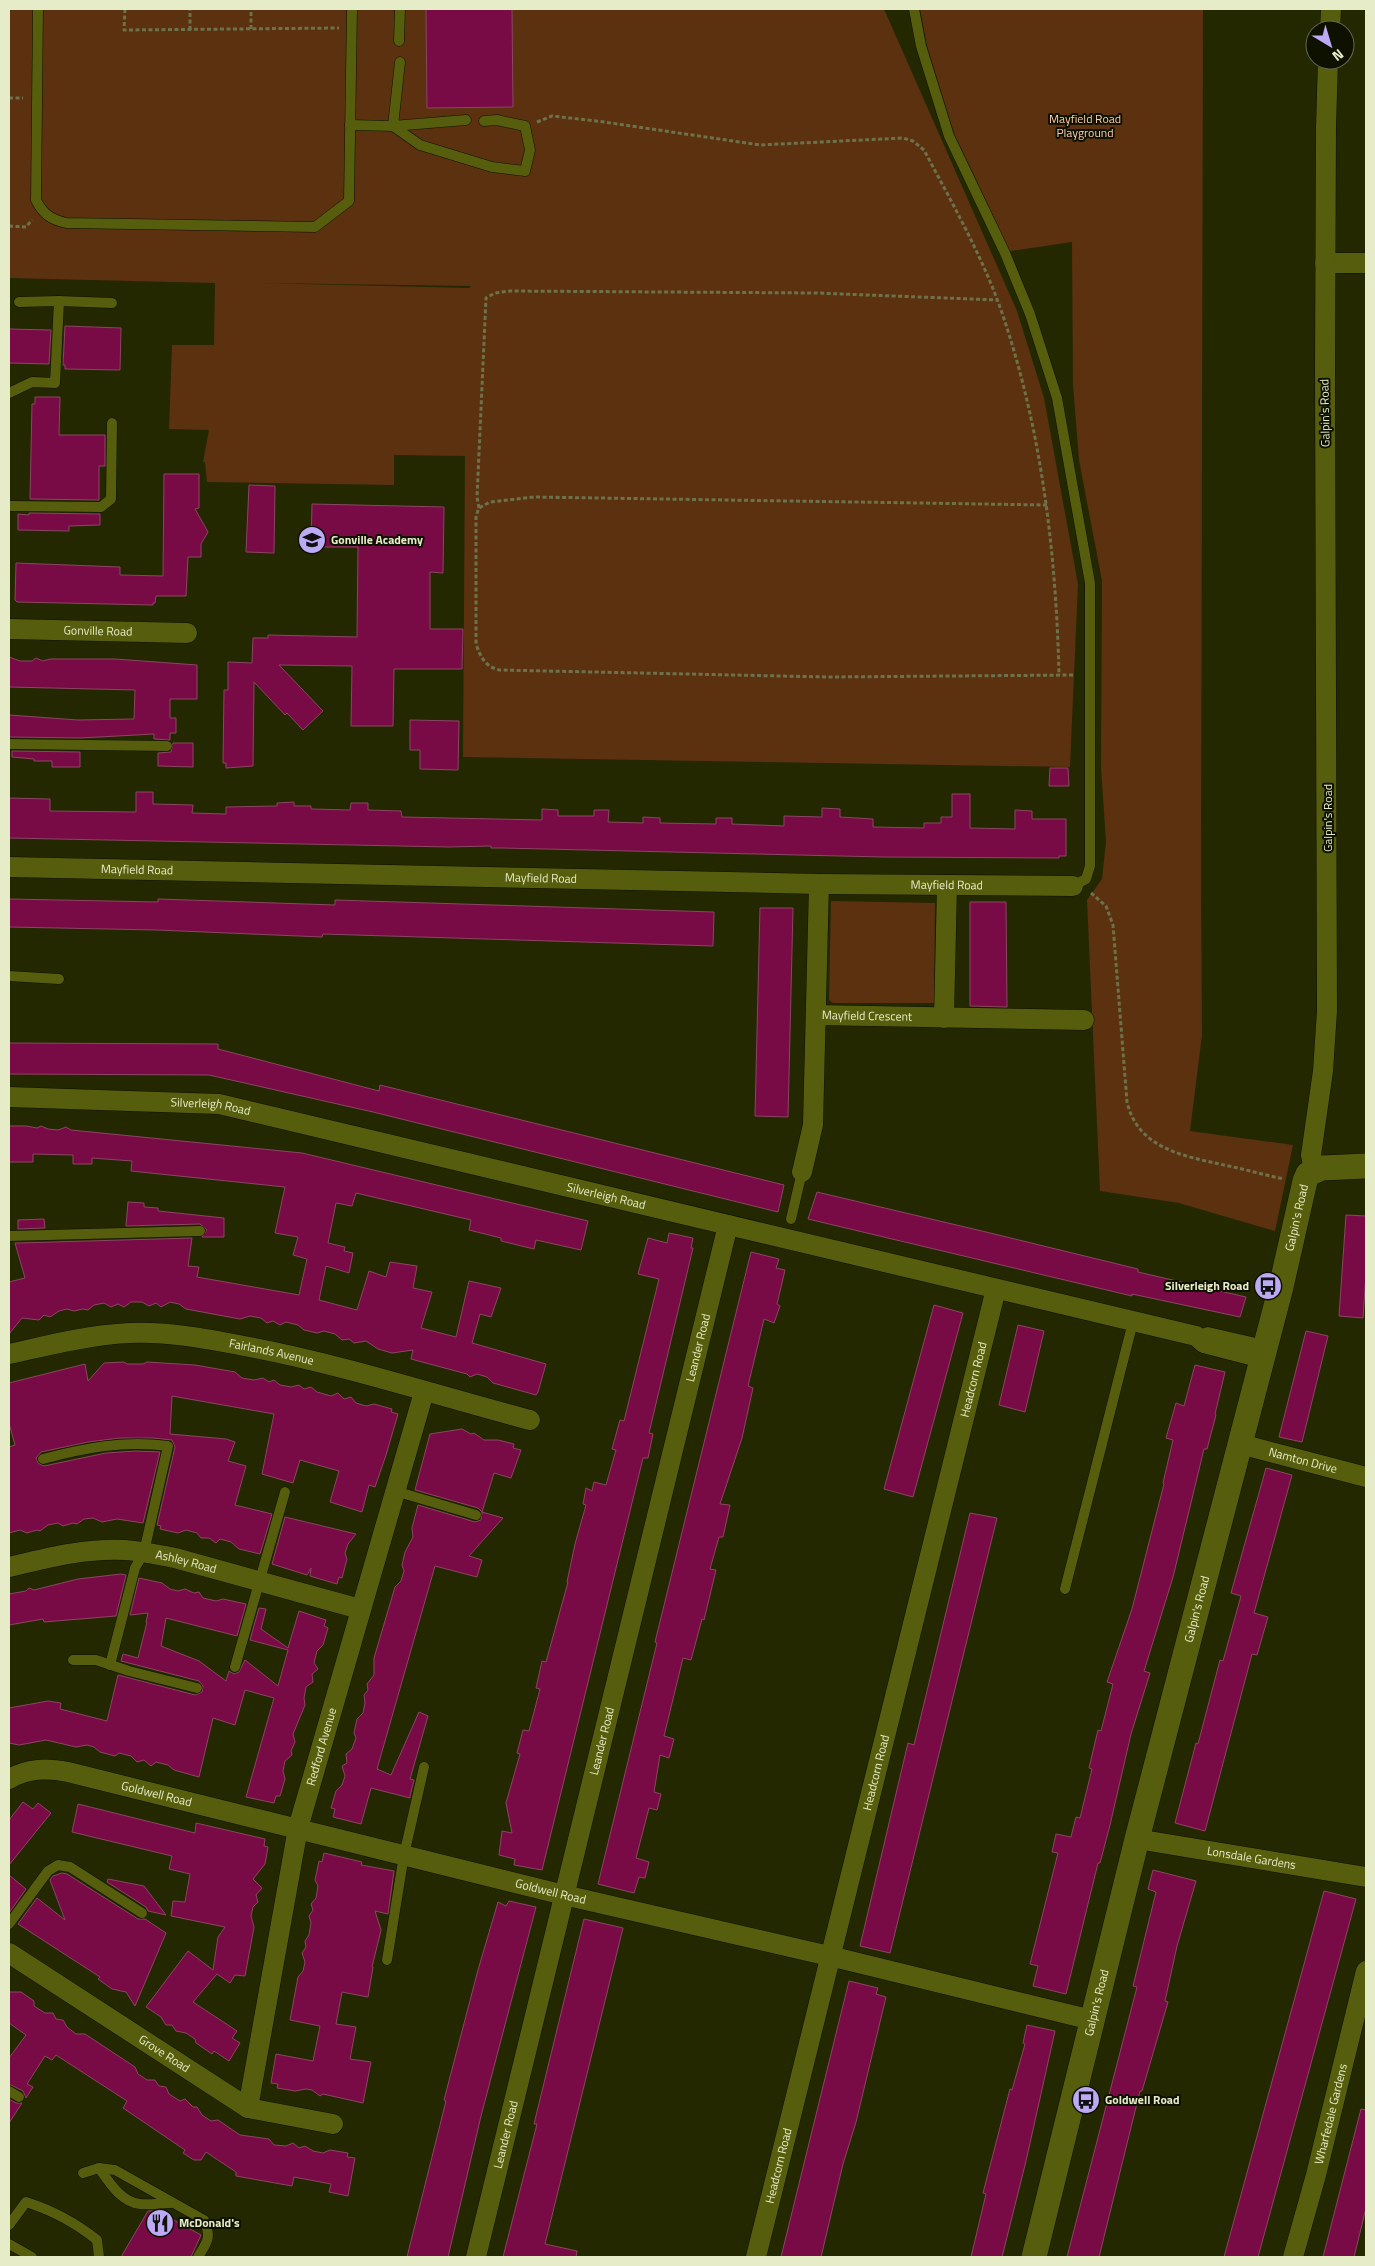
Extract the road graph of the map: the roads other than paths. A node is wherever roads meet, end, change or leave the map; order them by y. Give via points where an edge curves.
1 (38, 9) edge
2 (352, 9) edge
3 (398, 9) edge
4 (914, 9) edge
5 (400, 41) dead end
6 (400, 62) dead end
7 (1328, 70) edge
8 (466, 120) dead end
9 (484, 121) dead end
10 (350, 125) junction
11 (393, 126) junction
12 (1325, 263) junction
13 (1366, 263) edge
14 (59, 301) junction
15 (19, 302) dead end
16 (112, 303) dead end
17 (9, 393) edge
18 (112, 423) dead end
19 (9, 506) edge
20 (9, 629) edge
21 (187, 633) dead end
22 (9, 744) edge
23 (167, 746) dead end
24 (9, 867) edge
25 (819, 884) junction
26 (947, 885) junction
27 (1077, 885) joint
28 (9, 976) edge
29 (59, 979) dead end
30 (816, 1015) junction
31 (944, 1018) junction
32 (1084, 1020) dead end
33 (9, 1097) edge
34 (1366, 1166) edge
35 (1314, 1170) junction
36 (802, 1172) joint
37 (728, 1225) junction
38 (789, 1229) junction
39 (200, 1231) dead end
40 (9, 1236) edge
41 (996, 1289) junction
42 (1133, 1322) junction
43 (1264, 1352) junction
44 (9, 1354) edge
45 (424, 1392) junction
46 (530, 1420) dead end
47 (1240, 1444) junction
48 (43, 1458) dead end
49 (1366, 1477) edge
50 (395, 1491) junction
51 (285, 1492) dead end
52 (476, 1514) dead end
53 (144, 1552) junction
54 (9, 1567) edge
55 (260, 1581) junction
56 (1065, 1589) dead end
57 (360, 1610) junction
58 (73, 1660) dead end
59 (110, 1665) junction
60 (235, 1667) dead end
61 (198, 1688) dead end
62 (424, 1767) dead end
63 (9, 1778) edge
64 (298, 1828) junction
65 (1137, 1840) junction
66 (404, 1855) junction
67 (1366, 1877) edge
68 (564, 1895) junction
69 (142, 1913) dead end
70 (9, 1924) edge
71 (9, 1953) edge
72 (830, 1956) junction
73 (387, 1960) dead end
74 (1366, 1971) edge
75 (1092, 2020) junction
76 (9, 2091) edge
77 (19, 2097) dead end
78 (248, 2108) junction
79 (333, 2124) dead end
80 (99, 2168) junction
81 (83, 2173) dead end
82 (171, 2203) junction
83 (9, 2225) edge
84 (9, 2244) edge
85 (32, 2257) edge
86 (99, 2257) edge
87 (198, 2257) edge
88 (476, 2257) edge
89 (756, 2257) edge
90 (1034, 2257) edge
91 (1293, 2257) edge

1 - 10 lane via 36,200 41,211 52,219 66,223 315,227 349,201
2 - 10 lane
3 - 5 lane
4 - 27 lane via 949,136 1005,253 1057,398 1090,583 1090,866 1086,879
6 - 11 lane
7 - 12 street, Galpin's Road
8 - 11 lane
9 - 11 lane via 524,126 530,150 525,171 492,167 420,145
10 - 11 lane
12 - 13 street
12 - 35 street, Galpin's Road via 1327,1011 1323,1071 1311,1155
14 - 15 lane
14 - 16 lane
14 - 17 lane via 55,383 32,382
18 - 19 lane via 111,499 101,507
20 - 21 street, Gonville Road
22 - 23 lane
24 - 25 street, Mayfield Road
25 - 26 street, Mayfield Road
25 - 30 street
26 - 27 street, Mayfield Road
26 - 31 street
28 - 29 lane
30 - 31 street, Mayfield Crescent
30 - 36 street, Mayfield Crescent via 813,1125
31 - 32 street, Mayfield Crescent
33 - 37 street, Silverleigh Road via 219,1104
34 - 35 street
35 - 43 street, Galpin's Road via 1305,1181
36 - 38 lane, Mayfield Crescent
37 - 38 street, Silverleigh Road
37 - 68 street, Leander Road
38 - 41 street, Silverleigh Road
39 - 40 lane
41 - 42 street, Silverleigh Road
41 - 72 street, Headcorn Road
42 - 43 street, Silverleigh Road via 1196,1336 1204,1342
42 - 56 lane
43 - 47 street, Galpin's Road
44 - 45 street, Fairlands Avenue via 99,1336 177,1335 294,1356
45 - 46 street, Fairlands Avenue
45 - 50 street, Redford Avenue
47 - 49 street, Namton Drive
47 - 65 street, Galpin's Road
48 - 53 lane via 104,1445 168,1446
50 - 52 lane
50 - 57 street, Redford Avenue
51 - 55 lane
53 - 54 street, Ashley Road via 102,1550 73,1553
53 - 55 street, Ashley Road
53 - 59 lane via 135,1568
55 - 57 street, Ashley Road
55 - 60 lane
57 - 64 street, Redford Avenue
58 - 59 lane via 96,1660
59 - 61 lane
62 - 66 lane
63 - 64 street, Goldwell Road via 31,1770 62,1770
64 - 66 street, Goldwell Road
64 - 78 street, Redford Avenue
65 - 67 street, Lonsdale Gardens
65 - 75 street, Galpin's Road
66 - 68 street, Goldwell Road
66 - 73 lane
68 - 72 street, Goldwell Road
68 - 88 street, Leander Road
69 - 70 lane via 70,1867 58,1865 48,1871
71 - 78 street, Grove Road
72 - 75 street, Goldwell Road
72 - 89 street, Headcorn Road
74 - 91 street, Wharfedale Gardens
75 - 90 street, Galpin's Road
76 - 77 lane
78 - 79 street, Grove Road
80 - 81 lane
80 - 82 lane via 115,2170
80 - 82 lane via 129,2200 140,2204
82 - 87 lane via 204,2220 209,2238
83 - 86 lane via 26,2202 44,2208 97,2240
84 - 85 lane

